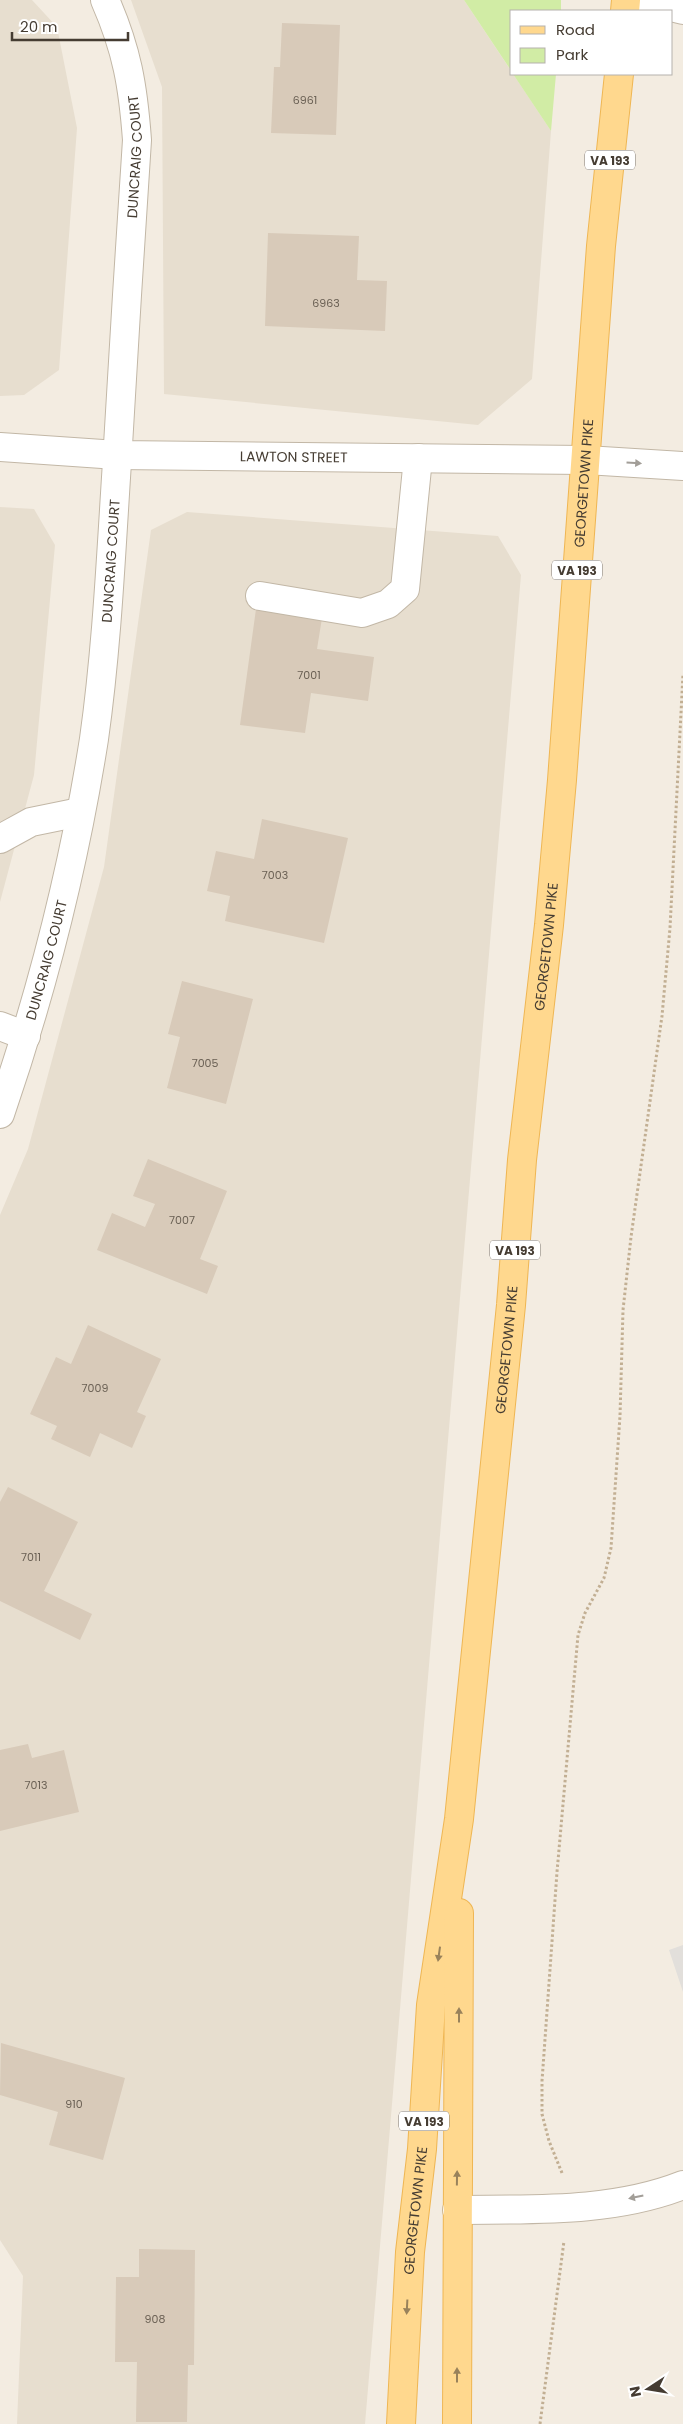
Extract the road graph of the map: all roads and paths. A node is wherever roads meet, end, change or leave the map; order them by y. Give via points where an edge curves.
1 (105, 0) edge
2 (642, 0) edge
3 (683, 10) edge
4 (619, 75) edge
5 (0, 447) edge
6 (117, 455) junction
7 (418, 458) junction
8 (586, 460) junction
9 (683, 466) edge
10 (260, 596) dead end
11 (683, 674) edge
12 (80, 812) junction
13 (0, 839) edge
14 (0, 1026) edge
15 (26, 1036) junction
16 (0, 1114) edge
17 (459, 1819) junction
18 (683, 2185) edge
19 (564, 2208) junction
20 (457, 2210) junction
21 (401, 2424) edge
22 (457, 2424) edge
23 (540, 2424) edge

1 - 6 street, DUNCRAIG COURT via 120,34 133,89 136,140
2 - 3 street
4 - 8 main road, GEORGETOWN PIKE / VA 193 via 601,246
5 - 6 street, LAWTON STREET
6 - 7 street, LAWTON STREET
6 - 12 street, DUNCRAIG COURT via 109,601 94,738
7 - 8 street, LAWTON STREET
7 - 10 street via 405,589 388,604 362,613
8 -> 9 street, LAWTON STREET
8 - 17 main road, GEORGETOWN PIKE / VA 193 via 548,925 522,1160 511,1305
11 - 19 path via 670,928 662,1016 623,1310 611,1548 604,1578 585,1613 578,1636 557,1872 542,2114 565,2180
12 - 13 street via 31,822
12 - 15 street, DUNCRAIG COURT via 71,862
14 - 15 street
15 - 16 street, DUNCRAIG COURT
20 -> 17 main road, GEORGETOWN PIKE / VA 193
17 -> 21 main road, GEORGETOWN PIKE / VA 193 via 432,2005 422,2149 410,2252
18 -> 19 street via 606,2204
19 - 20 street
19 - 23 path via 562,2264
22 -> 20 main road, GEORGETOWN PIKE / VA 193

